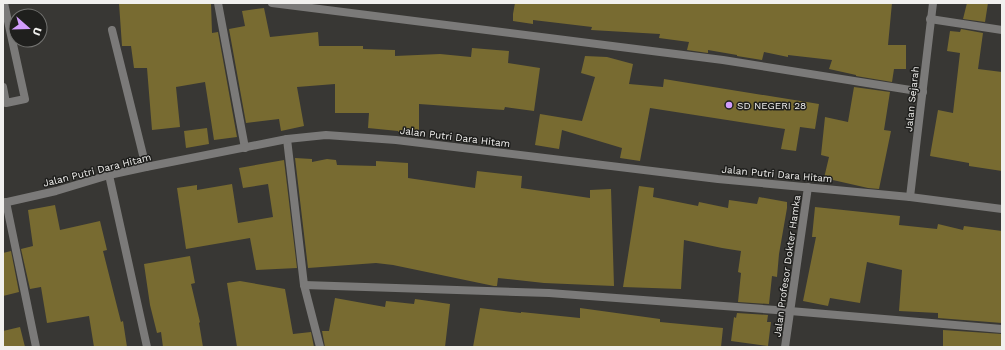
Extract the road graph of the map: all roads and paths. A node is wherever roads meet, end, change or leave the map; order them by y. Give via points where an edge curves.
1 (4, 3) edge
2 (218, 3) edge
3 (272, 3) edge
4 (933, 3) edge
5 (930, 19) junction
6 (112, 30) dead end
7 (1002, 30) edge
8 (3, 87) edge
9 (922, 92) junction
10 (287, 139) junction
11 (245, 148) junction
12 (146, 167) junction
13 (109, 175) junction
14 (808, 187) junction
15 (910, 197) junction
16 (5, 202) edge
17 (1002, 208) edge
18 (304, 285) junction
19 (790, 311) junction
20 (1002, 329) edge
21 (36, 347) edge
22 (147, 347) edge
23 (320, 347) edge
24 (785, 347) edge

1 - 8 street via 25,99 6,103
2 - 11 street
3 - 9 street via 723,60
4 - 5 street, Jalan Sejarah
5 - 7 street
5 - 9 street, Jalan Sejarah
6 - 12 street
9 - 15 street, Jalan Sejarah
10 - 11 street, Jalan Putri Dara Hitam
10 - 14 street, Jalan Putri Dara Hitam via 326,135 396,140 718,179
10 - 18 street
11 - 12 street, Jalan Putri Dara Hitam
12 - 13 street, Jalan Putri Dara Hitam
13 - 16 street, Jalan Putri Dara Hitam via 56,191
13 - 22 street
14 - 15 street, Jalan Putri Dara Hitam
14 - 19 street, Jalan Profesor Dokter Hamka
15 - 17 street, Jalan Putri Dara Hitam
16 - 21 street
18 - 19 street via 549,293
18 - 23 street
19 - 20 street
19 - 24 street, Jalan Profesor Dokter Hamka

